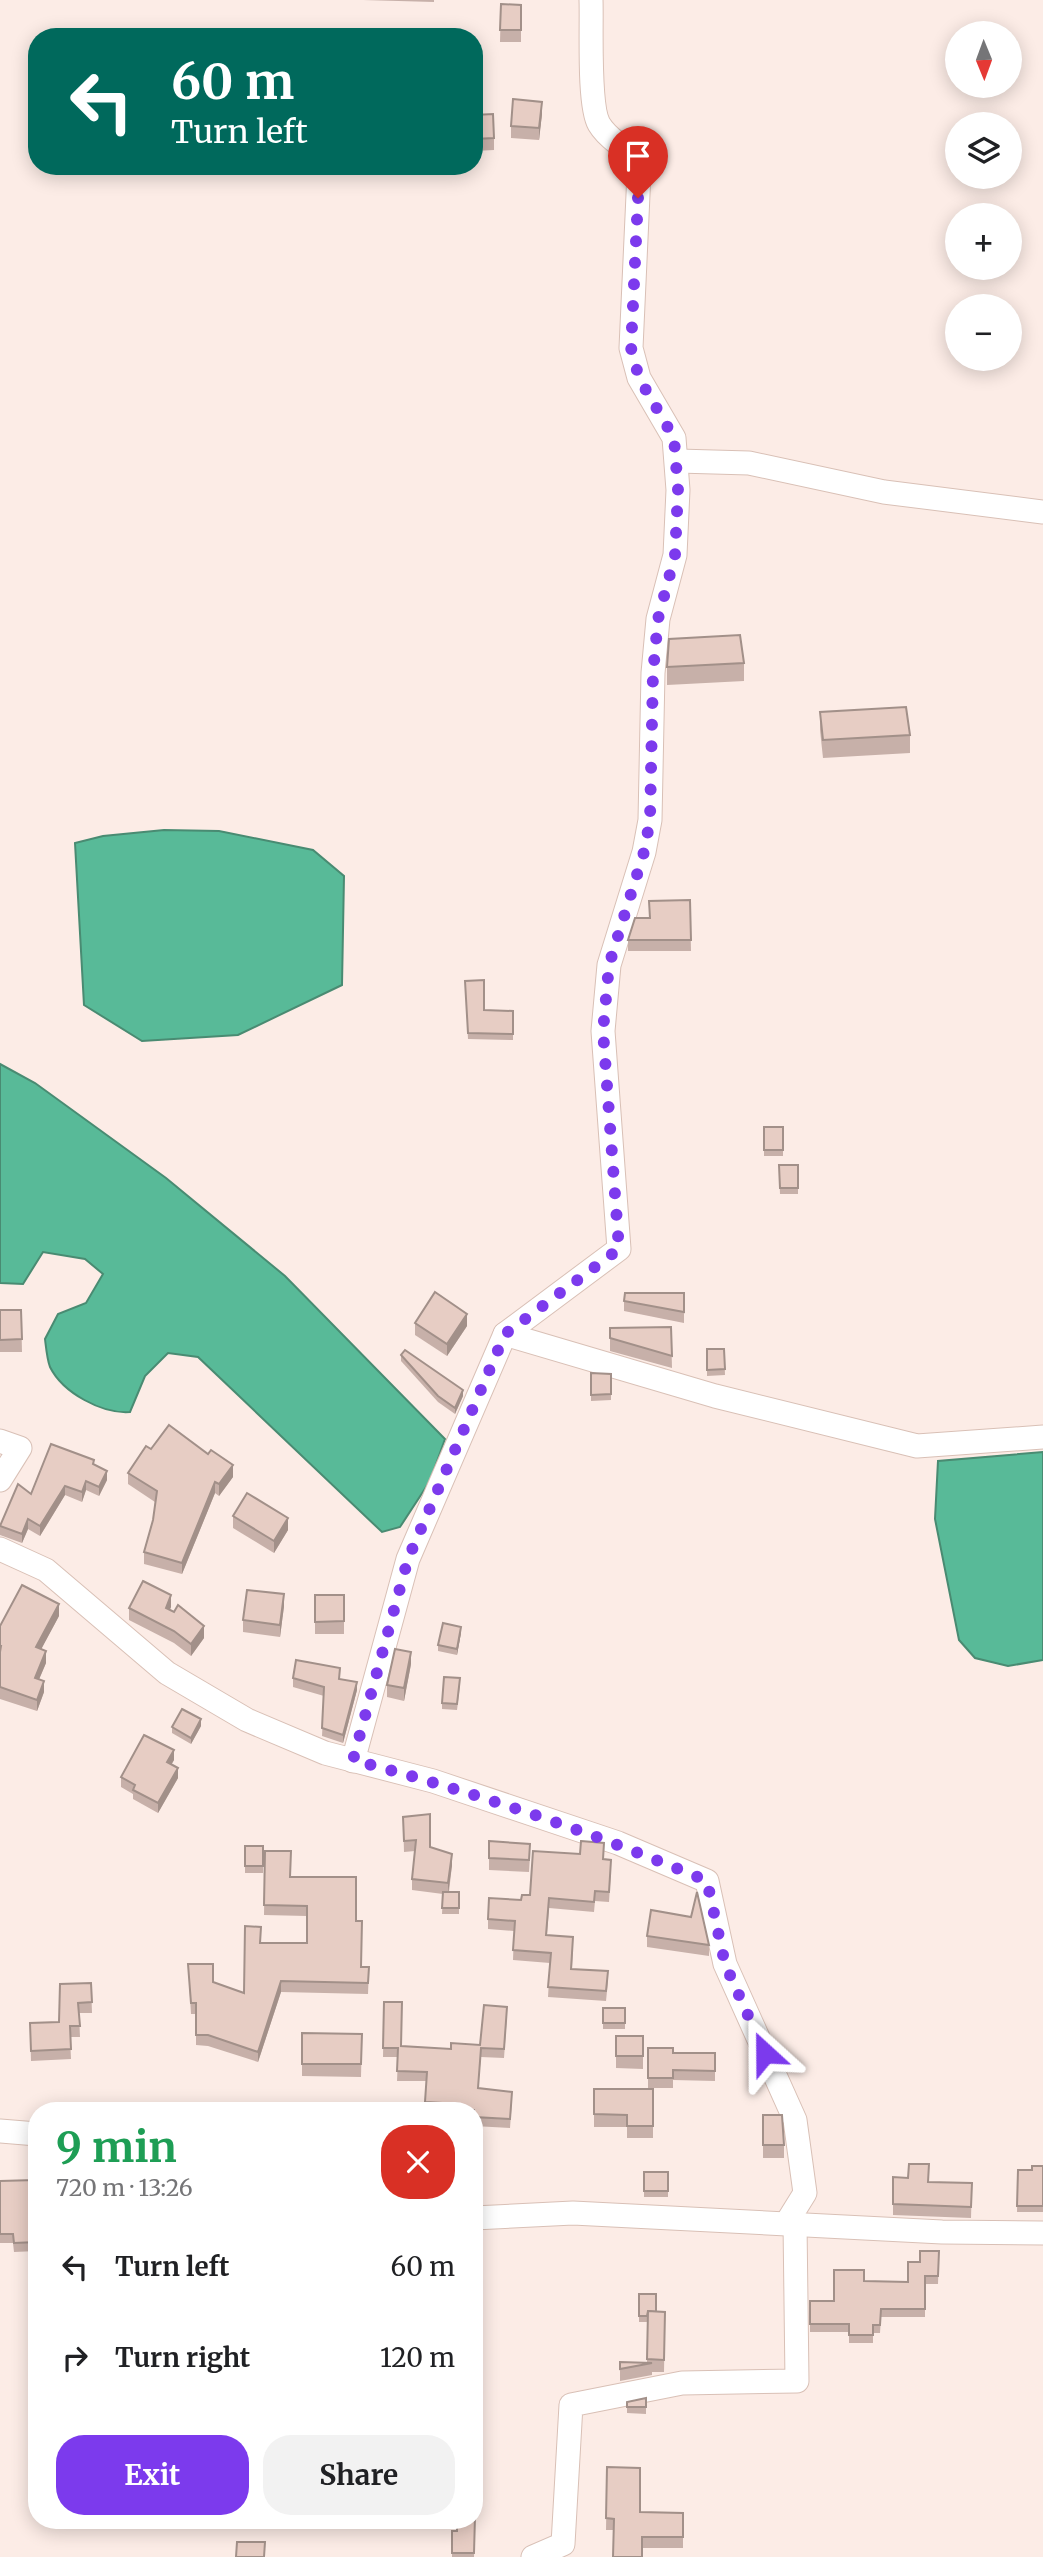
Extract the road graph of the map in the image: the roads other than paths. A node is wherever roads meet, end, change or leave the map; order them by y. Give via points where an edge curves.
1 (591, 0) edge
2 (678, 461) junction
3 (1043, 512) edge
4 (505, 1334) junction
5 (1043, 1437) edge
6 (0, 1441) edge
7 (0, 1480) edge
8 (0, 1549) edge
9 (353, 1760) junction
10 (0, 2131) edge
11 (28, 2133) edge
12 (483, 2218) edge
13 (791, 2222) junction
14 (1043, 2233) edge
15 (533, 2557) edge

1 - 2 street via 599,124 634,157 639,173 631,348 639,378 674,438
2 - 3 street via 750,463 884,492
2 - 4 street via 675,555 658,619 653,673 650,820 609,965 603,1031 619,1249
4 - 5 street via 715,1396 917,1446
4 - 9 street via 408,1559
6 - 7 street via 20,1447
8 - 9 street via 46,1570 178,1680 247,1720
9 - 13 street via 433,1781 618,1843 707,1881 725,1964 795,2120 805,2193
10 - 11 street
12 - 13 street via 573,2213
13 - 14 street
13 - 15 street via 797,2381 682,2383 571,2405 563,2544

